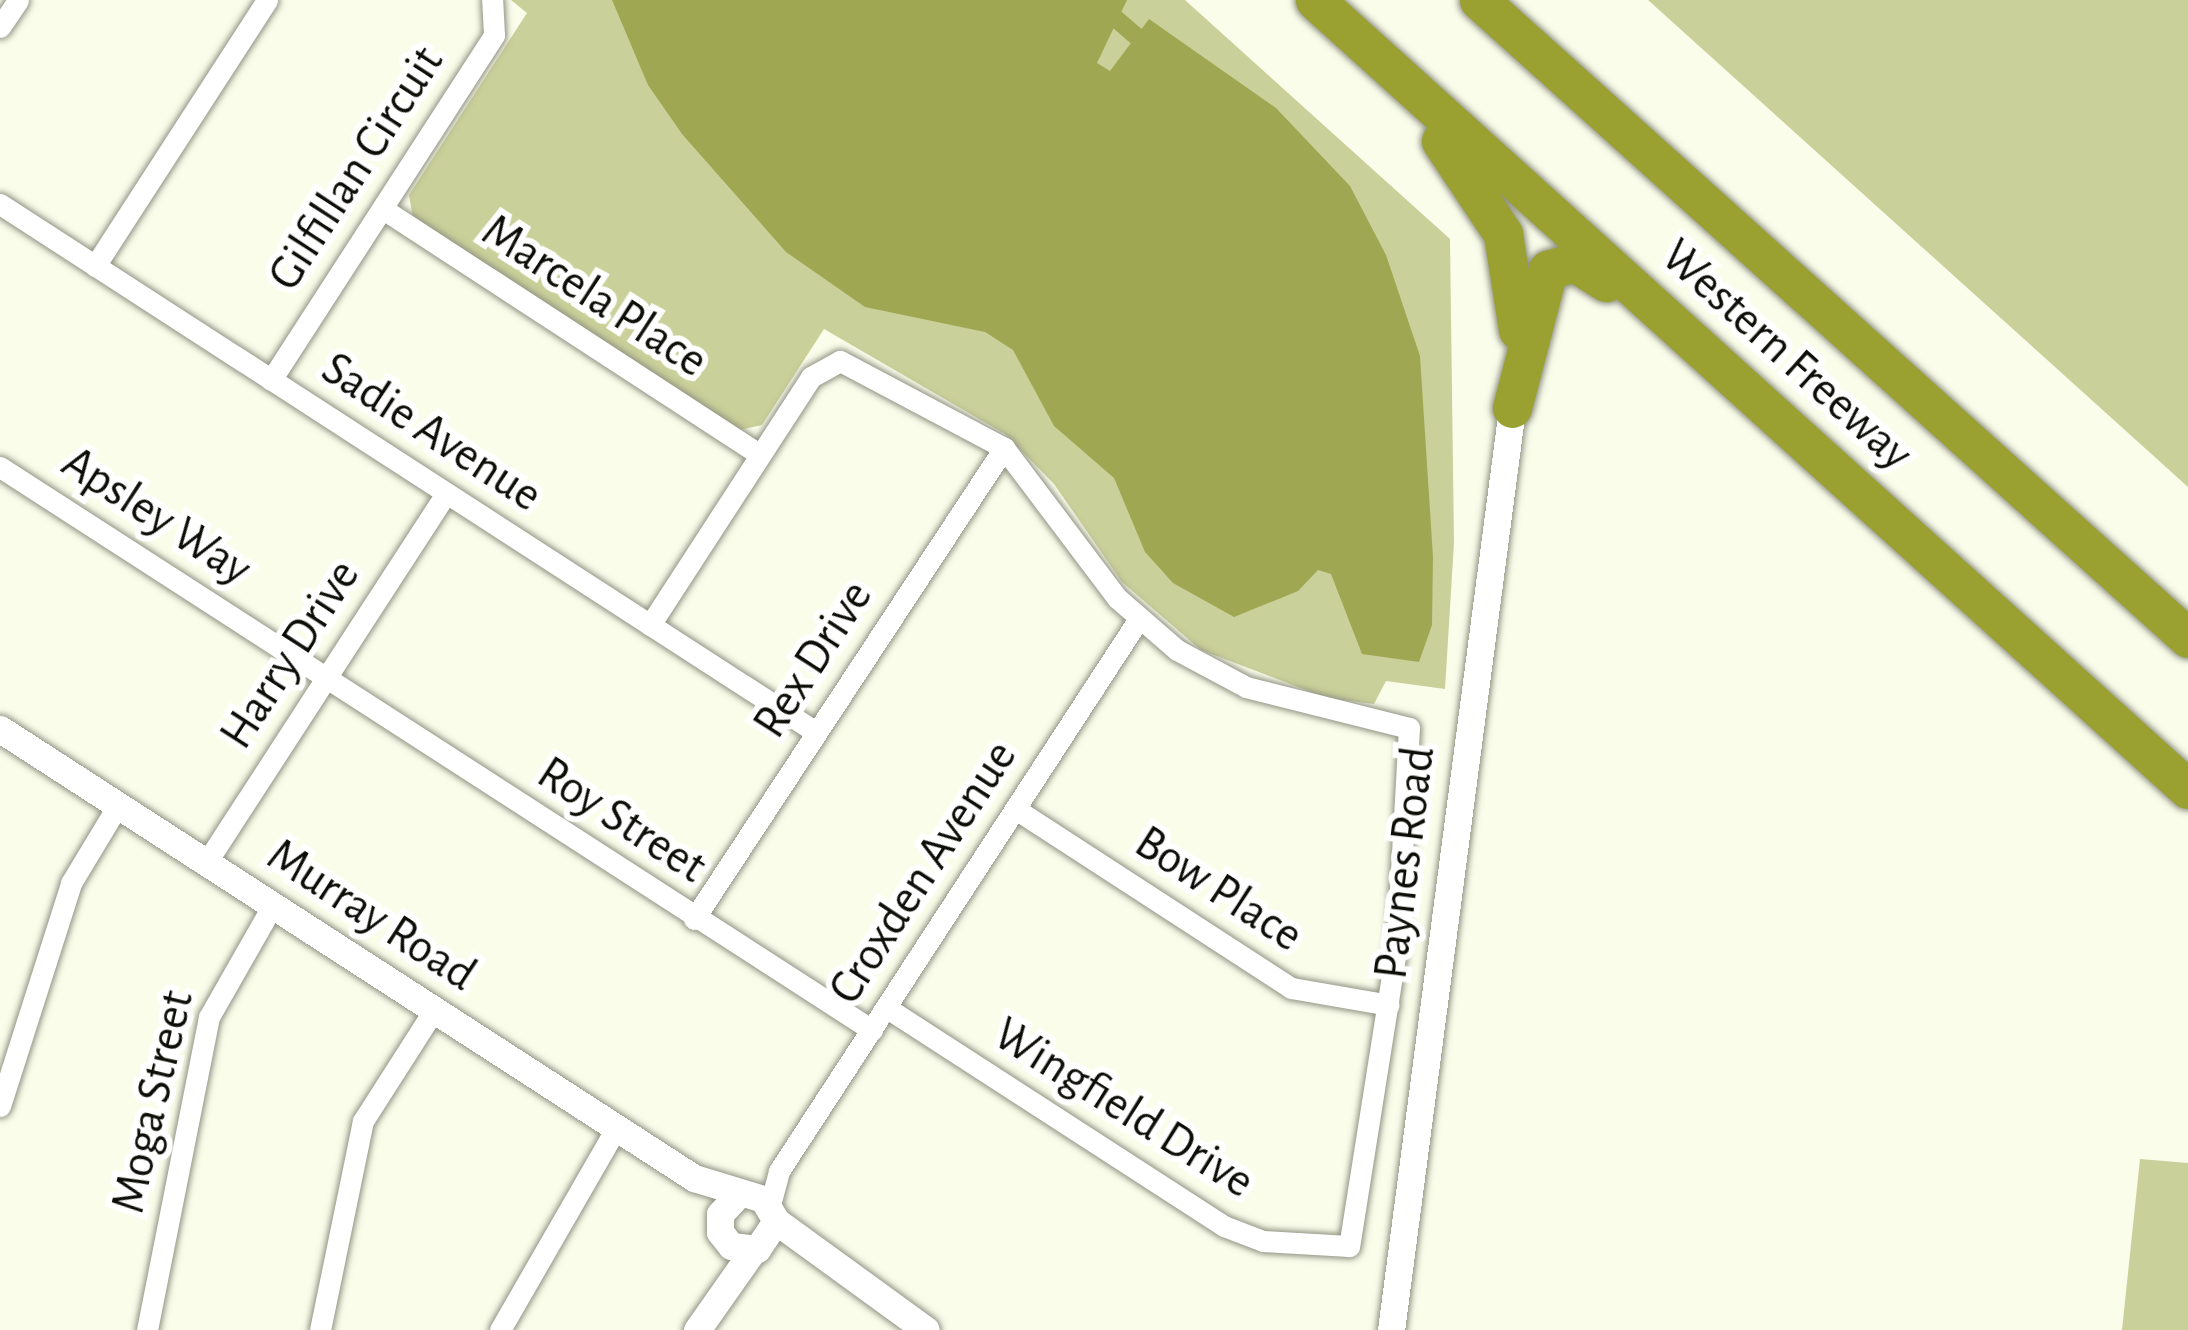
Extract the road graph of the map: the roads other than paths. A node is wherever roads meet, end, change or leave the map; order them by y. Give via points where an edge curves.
1 (18, 0) edge
2 (267, 0) edge
3 (492, 0) edge
4 (1303, 0) edge
5 (1315, 0) edge
6 (1479, 0) edge
7 (0, 26) edge
8 (0, 204) edge
9 (382, 209) junction
10 (95, 266) junction
11 (271, 380) junction
12 (1512, 408) junction
13 (1004, 448) junction
14 (760, 455) junction
15 (0, 467) edge
16 (446, 493) junction
17 (1870, 499) junction
18 (1138, 620) junction
19 (650, 625) junction
20 (2188, 638) edge
21 (327, 678) junction
22 (0, 729) edge
23 (816, 732) junction
24 (2188, 789) edge
25 (118, 805) junction
26 (1017, 810) junction
27 (206, 863) junction
28 (273, 905) junction
29 (694, 920) junction
30 (1389, 1005) junction
31 (887, 1008) junction
32 (434, 1010) junction
33 (872, 1030) junction
34 (0, 1106) edge
35 (616, 1128) junction
36 (694, 1178) junction
37 (758, 1218) junction
38 (721, 1227) junction
39 (715, 1296) junction
40 (147, 1330) edge
41 (320, 1330) edge
42 (500, 1330) edge
43 (697, 1330) edge
44 (926, 1330) edge
45 (1391, 1330) edge

1 - 7 street
2 - 10 street
3 - 9 street, Gilfillan Circuit via 494,35
4 - 12 highway via 1453,153 1490,208 1517,289
5 - 17 highway, Western Freeway
6 - 20 highway, Western Freeway
8 - 10 street, Sadie Avenue
9 - 11 street, Gilfillan Circuit
9 - 14 street, Marcela Place
10 - 11 street, Sadie Avenue
11 - 16 street, Sadie Avenue
12 - 17 highway via 1541,281 1555,264 1574,262
12 - 45 street, Paynes Road
13 - 14 street, Wingfield Drive via 840,361 818,369
13 - 18 street, Wingfield Drive
13 - 23 street, Rex Drive
14 - 19 street, Wingfield Drive
15 - 21 street, Apsley Way
16 - 19 street, Sadie Avenue
16 - 21 street, Harry Drive
17 - 24 highway, Western Freeway
18 - 26 street, Croxden Avenue
18 - 30 street, Wingfield Drive via 1246,687 1409,728 1415,749
19 - 23 street, Sadie Avenue
21 - 27 street, Harry Drive
21 - 29 street, Roy Street
22 - 25 street, Murray Road
23 - 29 street, Rex Drive
25 - 27 street, Murray Road
25 - 34 street via 71,883
26 - 30 street, Bow Place via 1291,988
26 - 31 street, Croxden Avenue
27 - 28 street, Murray Road
28 - 32 street, Murray Road
28 - 40 street, Moga Street via 209,1017
29 - 33 street, Roy Street
30 - 31 street, Wingfield Drive via 1359,1227 1342,1250 1224,1226
31 - 33 street, Croxden Avenue
32 - 35 street, Murray Road
32 - 41 street via 363,1121
33 - 37 street, Croxden Avenue via 779,1171
35 - 36 street, Murray Road
35 - 42 street
36 - 37 street, Murray Road
36 - 38 street, Murray Road
37 - 38 street
37 - 38 street
37 - 39 street
37 - 44 street, Murray Road
38 - 39 street
39 - 43 street

